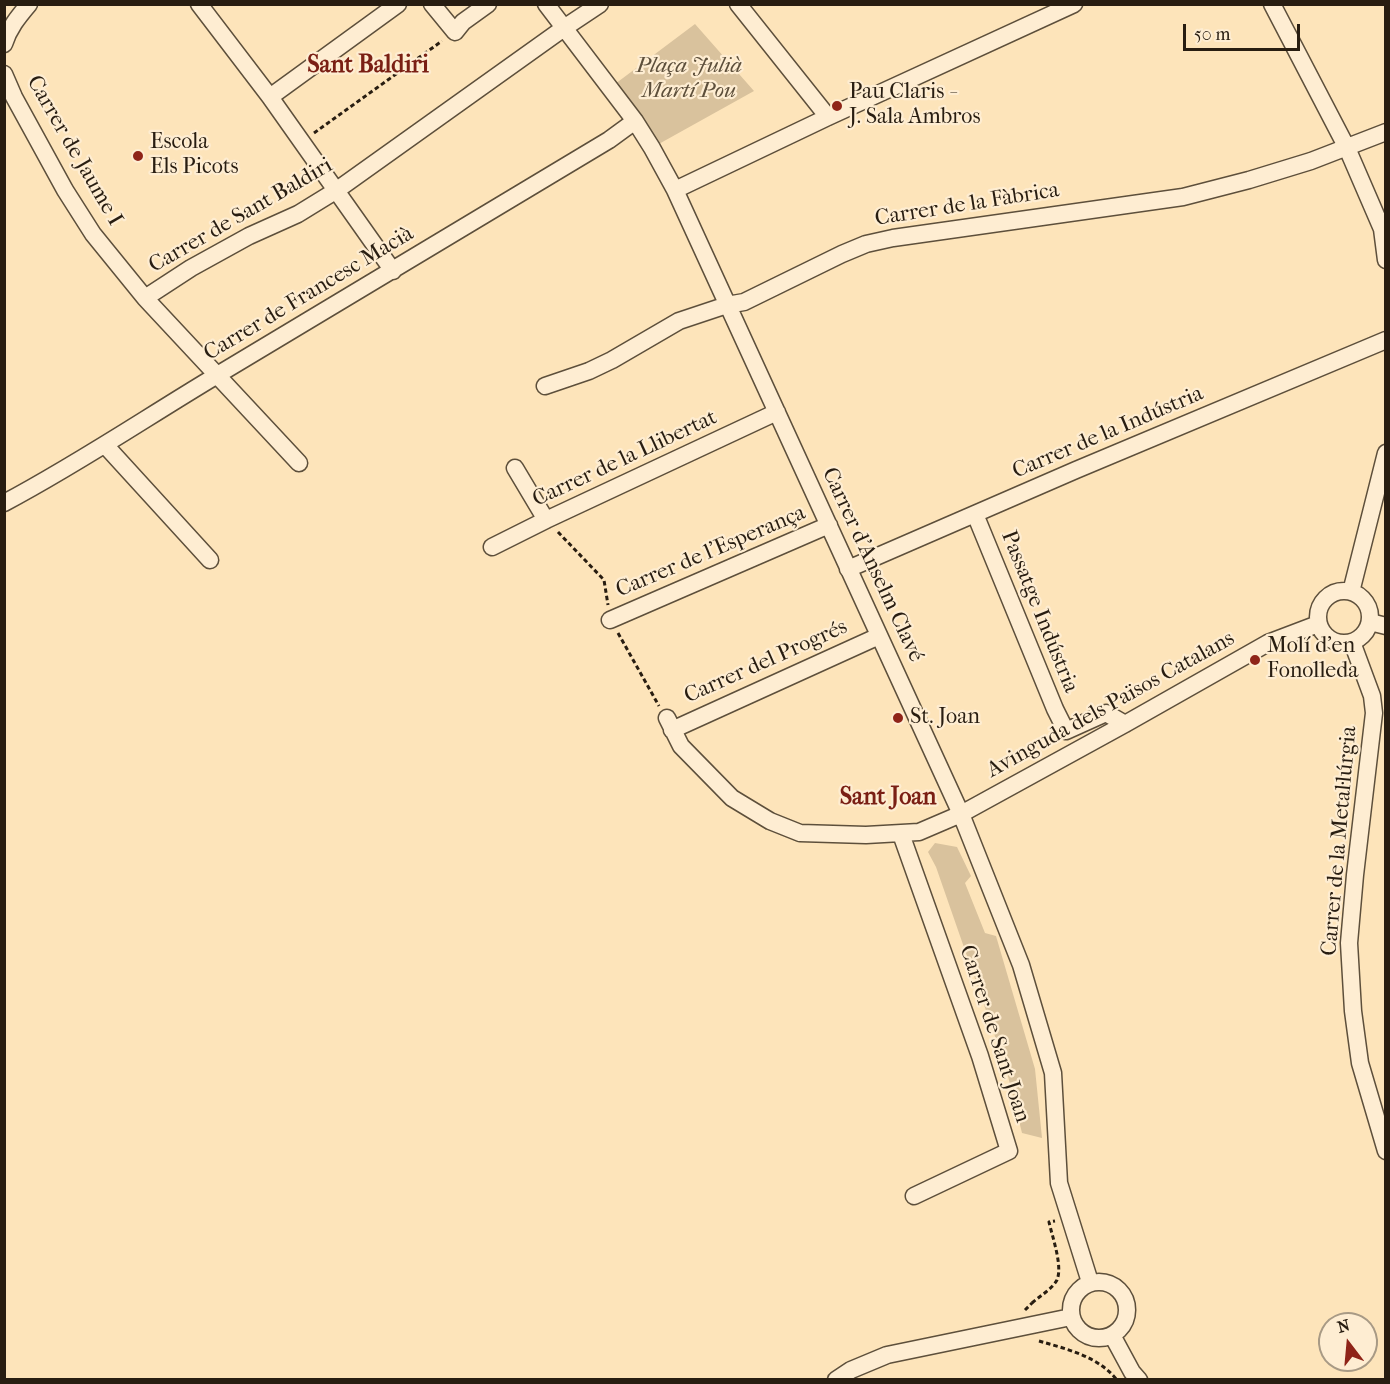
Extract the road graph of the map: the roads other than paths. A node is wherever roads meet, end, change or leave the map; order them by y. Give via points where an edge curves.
1 (29, 4) edge
2 (199, 4) edge
3 (398, 4) edge
4 (432, 4) edge
5 (488, 4) edge
6 (546, 4) edge
7 (600, 4) edge
8 (738, 4) edge
9 (1074, 4) edge
10 (1272, 4) edge
11 (564, 28) junction
12 (5, 36) edge
13 (4, 74) edge
14 (270, 97) junction
15 (828, 117) junction
16 (635, 121) junction
17 (1386, 132) edge
18 (1347, 148) junction
19 (337, 190) junction
20 (675, 190) junction
21 (1386, 260) edge
22 (393, 271) junction
23 (145, 298) junction
24 (727, 305) junction
25 (1386, 340) edge
26 (217, 376) junction
27 (545, 386) dead end
28 (777, 412) junction
29 (105, 445) junction
30 (1386, 453) edge
31 (298, 463) dead end
32 (516, 468) dead end
33 (4, 503) edge
34 (975, 514) junction
35 (546, 520) junction
36 (829, 525) junction
37 (492, 547) dead end
38 (210, 560) dead end
39 (848, 569) junction
40 (1352, 591) junction
41 (610, 620) dead end
42 (1318, 624) junction
43 (1378, 624) edge
44 (879, 636) junction
45 (1352, 642) junction
46 (669, 724) joint
47 (1125, 724) junction
48 (961, 814) junction
49 (901, 834) junction
50 (1386, 1151) edge
51 (914, 1202) dead end
52 (1090, 1282) junction
53 (1071, 1317) junction
54 (1112, 1335) junction
55 (836, 1380) edge
56 (1139, 1380) edge

1 - 12 street
2 - 14 street
3 - 14 street
4 - 5 street via 455,32
6 - 11 street, Carrer d'Anselm Clavé
7 - 11 street, Carrer de Sant Baldiri
8 - 15 street
9 - 15 street
10 - 18 street
11 - 16 street, Carrer d'Anselm Clavé
11 - 19 street, Carrer de Sant Baldiri
13 - 23 street, Carrer de Jaume I via 65,190 93,234
14 - 19 street
15 - 20 street
16 - 20 street, Carrer d'Anselm Clavé
16 - 22 street, Carrer de Francesc Macià
17 - 18 street, Carrer de la Fàbrica
18 - 21 street via 1382,229
18 - 24 street, Carrer de la Fàbrica via 1183,197 866,244 744,302
19 - 22 street
19 - 23 street, Carrer de Sant Baldiri via 191,268
20 - 24 street, Carrer d'Anselm Clavé
22 - 26 street, Carrer de Francesc Macià
23 - 26 street, Carrer de Jaume I
24 - 27 street, Carrer de la Fàbrica via 679,321 612,360
24 - 28 street, Carrer d'Anselm Clavé
25 - 34 street, Carrer de la Indústria
26 - 29 street, Carrer de Francesc Macià
26 - 31 street, Carrer de Jaume I
28 - 35 street, Carrer de la Llibertat
28 - 36 street, Carrer d'Anselm Clavé
29 - 33 street, Carrer de Francesc Macià
29 - 38 street
30 - 40 street
32 - 35 street
34 - 39 street, Carrer de la Indústria
34 - 47 street, Passatge Indústria via 1066,731 1106,713
35 - 37 street, Carrer de la Llibertat
36 - 39 street, Carrer d'Anselm Clavé
36 - 41 street, Carrer de l'Esperança
39 - 44 street, Carrer d'Anselm Clavé
40 - 42 street via 1326,598 1319,610
40 - 43 street via 1368,604
42 - 45 street via 1329,640
42 - 47 street, Avinguda dels Països Catalans via 1268,643
43 - 45 street
44 - 46 street, Carrer del Progrés
44 - 48 street, Carrer d'Anselm Clavé
45 - 50 street, Carrer de la Metal·lúrgia via 1372,696 1374,713 1349,943 1353,1011 1360,1063
46 - 49 street, Avinguda dels Països Catalans via 681,746 732,798 770,821 800,833
47 - 48 street, Avinguda dels Països Catalans
48 - 49 street, Avinguda dels Països Catalans via 919,832
48 - 52 street, Carrer d'Anselm Clavé via 1021,965 1053,1073 1059,1183
49 - 51 street, Carrer de Sant Joan via 1009,1150
52 - 53 street via 1078,1289 1071,1301
52 - 54 street via 1114,1285 1123,1294 1127,1316
53 - 54 street via 1080,1332 1090,1337
53 - 55 street via 887,1355
54 - 56 street

